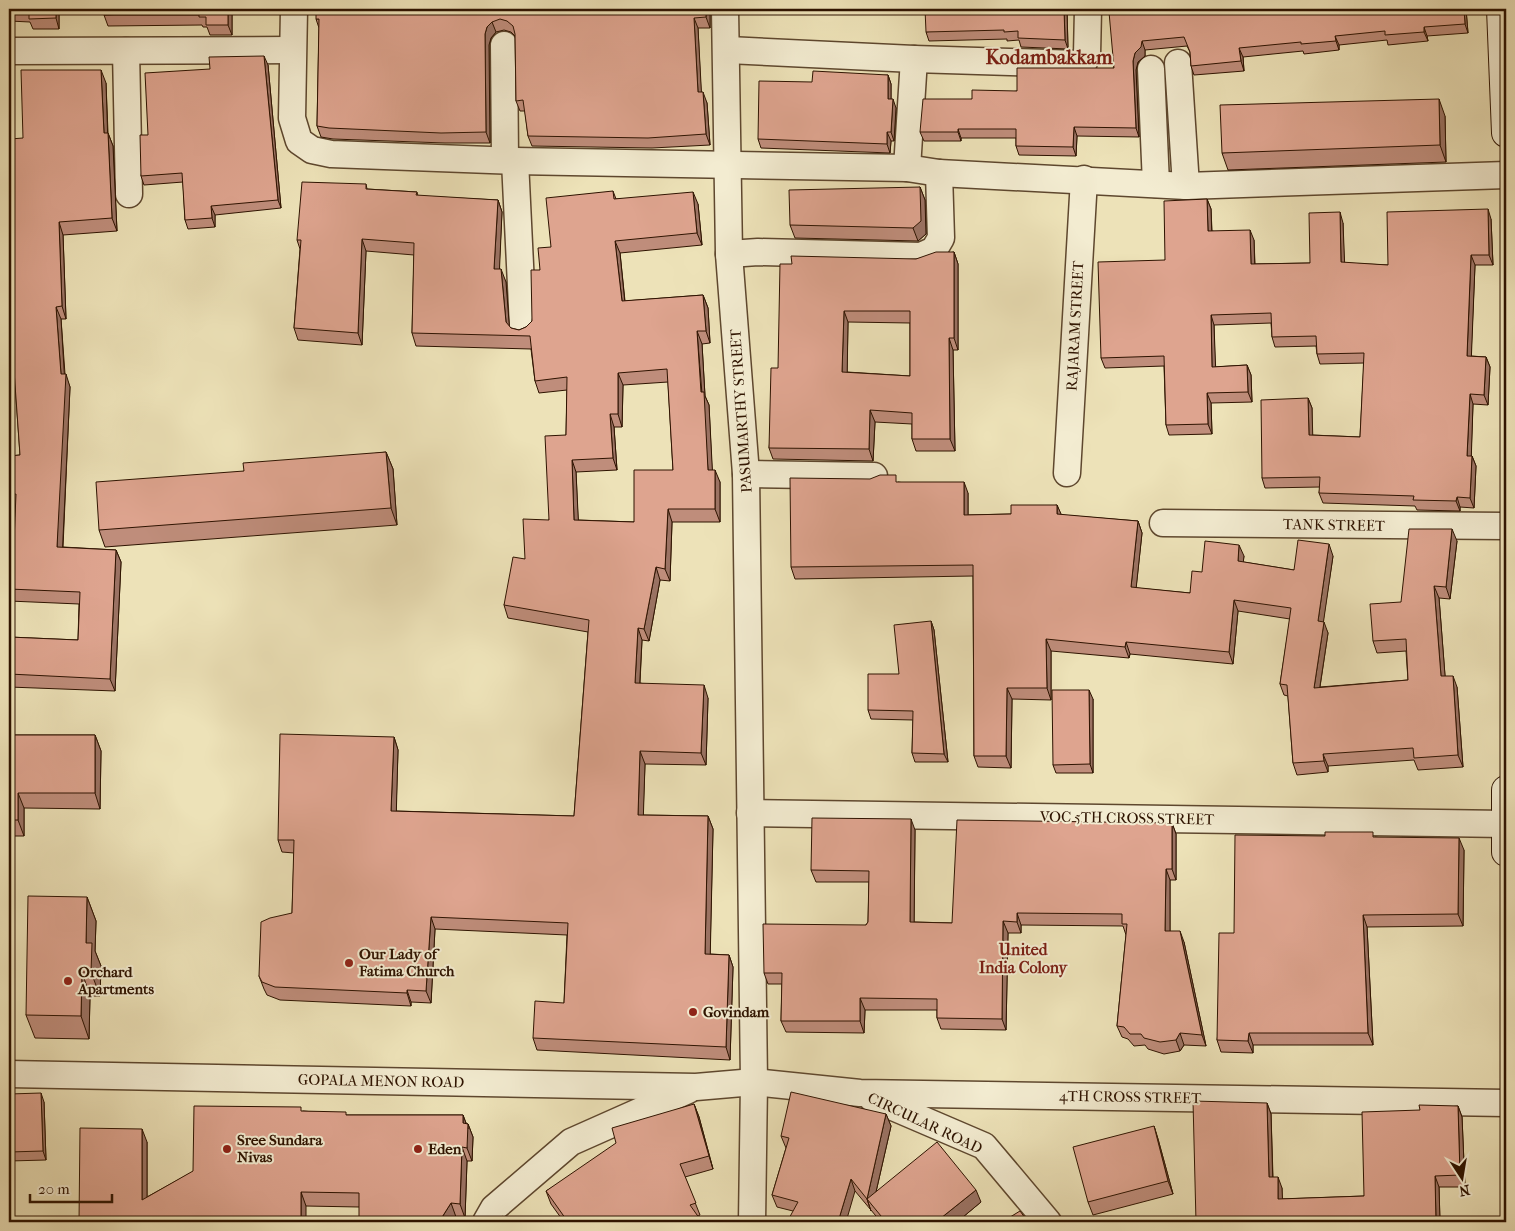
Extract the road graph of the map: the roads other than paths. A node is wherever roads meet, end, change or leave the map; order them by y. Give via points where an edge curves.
1 (294, 9) edge
2 (725, 9) edge
3 (1088, 9) edge
4 (1501, 9) edge
5 (504, 44) dead end
6 (292, 50) junction
7 (728, 50) junction
8 (9, 51) edge
9 (126, 51) junction
10 (1505, 52) edge
11 (914, 59) junction
12 (1178, 64) dead end
13 (1151, 69) dead end
14 (1506, 133) edge
15 (510, 161) junction
16 (728, 165) junction
17 (907, 168) junction
18 (939, 173) junction
19 (1506, 175) edge
20 (1084, 179) junction
21 (1156, 184) junction
22 (1186, 186) junction
23 (129, 194) dead end
24 (729, 254) junction
25 (523, 327) edge
26 (1067, 473) dead end
27 (746, 474) junction
28 (874, 476) edge
29 (1163, 523) dead end
30 (1506, 526) edge
31 (1506, 790) edge
32 (750, 813) junction
33 (1505, 824) junction
34 (1506, 852) edge
35 (9, 1074) edge
36 (754, 1082) junction
37 (696, 1087) junction
38 (860, 1092) junction
39 (1506, 1103) edge
40 (486, 1222) edge
41 (752, 1222) edge
42 (1048, 1222) edge

1 - 6 street
2 - 7 street, PASUMARTHY STREET
3 - 11 street via 1087,55 1079,64
4 - 10 street
5 - 15 street
6 - 9 street
6 - 15 street via 292,118 298,141 312,150 331,154
7 - 11 street
7 - 16 street, PASUMARTHY STREET
8 - 9 street
9 - 23 street
10 - 14 street
11 - 17 street
12 - 22 street
13 - 21 street
15 - 16 street
15 - 25 street
16 - 17 street
16 - 24 street, PASUMARTHY STREET
17 - 18 street
18 - 20 street
18 - 24 street via 941,238 934,250 920,256
19 - 22 street
20 - 21 street
20 - 26 street, RAJARAM STREET
21 - 22 street
24 - 27 street, PASUMARTHY STREET
27 - 28 street
27 - 32 street, PASUMARTHY STREET
29 - 30 street, TANK STREET
31 - 33 street
32 - 33 street, VOC 5TH CROSS STREET
32 - 36 street, PASUMARTHY STREET
33 - 34 street
35 - 37 street, GOPALA MENON ROAD
36 - 37 street, GOPALA MENON ROAD
36 - 38 street, 4TH CROSS STREET
36 - 41 street, PASUMARTHY STREET
37 - 40 street via 571,1142 494,1208
38 - 39 street, 4TH CROSS STREET
38 - 42 street, CIRCULAR ROAD via 984,1146

